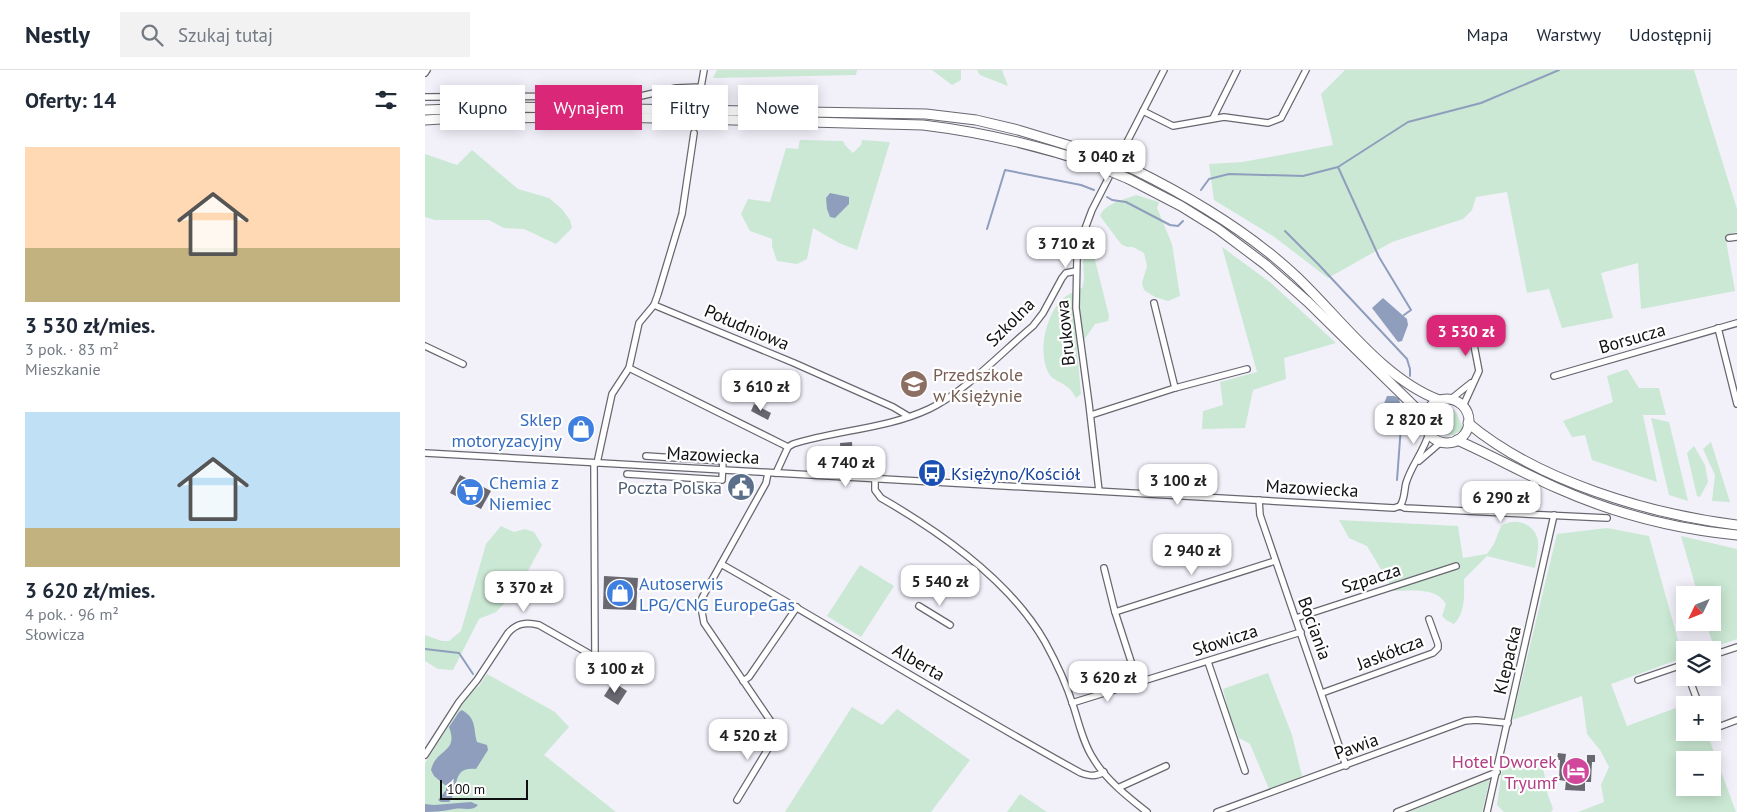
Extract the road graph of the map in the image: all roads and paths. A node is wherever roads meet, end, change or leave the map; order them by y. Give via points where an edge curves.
1 (704, 70) edge
2 (1164, 70) edge
3 (1237, 70) edge
4 (1306, 70) edge
5 (425, 97) edge
6 (425, 110) edge
7 (1143, 111) junction
8 (1213, 118) junction
9 (425, 120) edge
10 (694, 133) dead end
11 (1737, 237) edge
12 (1729, 238) dead end
13 (1076, 271) junction
14 (1154, 303) dead end
15 (654, 305) junction
16 (1737, 323) edge
17 (1718, 328) junction
18 (1473, 340) dead end
19 (425, 346) edge
20 (463, 364) dead end
21 (629, 368) junction
22 (1247, 370) dead end
23 (1554, 376) dead end
24 (1475, 380) junction
25 (1175, 388) junction
26 (1451, 399) junction
27 (1439, 400) junction
28 (1737, 404) edge
29 (1463, 406) junction
30 (1091, 415) junction
31 (909, 417) junction
32 (1425, 417) junction
33 (1469, 423) junction
34 (1429, 433) junction
35 (1457, 440) junction
36 (1441, 442) junction
37 (788, 448) junction
38 (425, 453) edge
39 (646, 456) dead end
40 (596, 463) junction
41 (1416, 464) junction
42 (723, 470) junction
43 (768, 473) junction
44 (776, 473) junction
45 (627, 474) dead end
46 (875, 480) junction
47 (1099, 491) junction
48 (1259, 500) junction
49 (1400, 506) junction
50 (1554, 515) junction
51 (1607, 518) dead end
52 (1737, 525) edge
53 (1737, 535) edge
54 (1275, 560) junction
55 (721, 564) junction
56 (1456, 566) dead end
57 (1104, 568) dead end
58 (919, 606) dead end
59 (797, 607) junction
60 (1115, 612) junction
61 (1296, 618) junction
62 (1429, 619) dead end
63 (950, 626) dead end
64 (1301, 632) junction
65 (1737, 647) edge
66 (1721, 652) edge
67 (1208, 662) junction
68 (1676, 668) edge
69 (1638, 680) dead end
70 (743, 682) junction
71 (1138, 683) junction
72 (1323, 693) junction
73 (1072, 703) junction
74 (1737, 720) edge
75 (1508, 723) junction
76 (1721, 726) edge
77 (425, 755) edge
78 (1166, 766) dead end
79 (1347, 766) junction
80 (1245, 771) dead end
81 (1104, 772) junction
82 (1497, 772) junction
83 (1119, 787) junction
84 (737, 800) dead end
85 (1147, 812) edge
86 (1217, 812) edge
87 (1397, 812) edge
88 (1487, 812) edge

1 - 5 street via 701,87 677,88 641,96
2 - 7 street, Brukowa
3 - 8 street
4 - 8 street via 1281,118 1269,123
6 - 27 main road, bridge via 507,107 926,114 1010,128 1097,154 1189,199 1251,240 1296,276 1396,374
7 - 8 street via 1173,126
7 - 13 street, Brukowa via 1086,223
9 - 32 main road, bridge via 615,117 923,125 1019,141 1129,179 1181,206 1226,235 1267,265 1308,302
10 - 15 street via 682,214
11 - 12 street
13 - 30 street, Brukowa via 1076,308
13 - 31 street, Szkolna via 1066,273 1062,278 1033,326 953,396
14 - 25 street
15 - 21 street via 636,329
15 - 31 street, Południowa via 794,363
16 - 17 street, Borsucza
17 - 23 street, Borsucza
17 - 28 street
18 - 24 street via 1479,371
19 - 20 street
21 - 37 street
21 - 40 street via 610,399
22 - 25 street
24 - 26 street
24 - 29 street
25 - 30 street
26 - 27 main road
26 - 29 main road
27 - 32 main road
29 - 33 main road
30 - 47 street, Brukowa
31 - 37 street, Szkolna via 799,442
32 - 34 main road
33 - 35 main road
33 - 52 main road via 1518,457 1597,492 1678,515
34 - 36 main road
34 - 41 street
35 - 36 main road
35 - 53 main road via 1589,501 1678,526
36 - 41 street
37 - 44 street
38 - 40 street, Mazowiecka
39 - 42 street via 723,461
40 - 42 street, Mazowiecka
40 - 77 street via 595,657 539,624 529,622 513,627
41 - 49 street via 1406,482
42 - 43 street, Mazowiecka
42 - 45 street via 719,481
43 - 44 street, Mazowiecka
43 - 55 street via 766,483
44 - 46 street, Mazowiecka
46 - 47 street, Mazowiecka
46 - 73 street via 875,490 881,498 942,537 1005,590 1040,634
47 - 48 street, Mazowiecka
48 - 49 street, Mazowiecka
48 - 54 street, Bociania via 1260,515
49 - 50 street, Mazowiecka
50 - 51 street, Mazowiecka
50 - 75 street, Klepacka
54 - 60 street
54 - 61 street, Bociania
55 - 59 street, Alberta
55 - 70 street via 702,598 701,616
56 - 61 street, Szpacza
57 - 60 street
58 - 63 street
59 - 70 street via 749,678
59 - 81 street, Alberta via 997,727 1081,773 1097,776
60 - 71 street
61 - 64 street, Bociania
62 - 72 street, Jaskółcza via 1438,644 1433,653
64 - 67 street, Słowicza
64 - 72 street, Bociania
65 - 66 street
67 - 71 street, Słowicza
67 - 80 street
68 - 69 street
70 - 84 street via 777,734
71 - 73 street, Słowicza
72 - 79 street, Bociania
73 - 81 street via 1087,748
74 - 76 street
75 - 79 street, Pawia via 1465,721
75 - 82 street, Klepacka
78 - 83 street
79 - 86 street, Pawia
81 - 83 street
82 - 87 street
82 - 88 street, Klepacka
83 - 85 street

